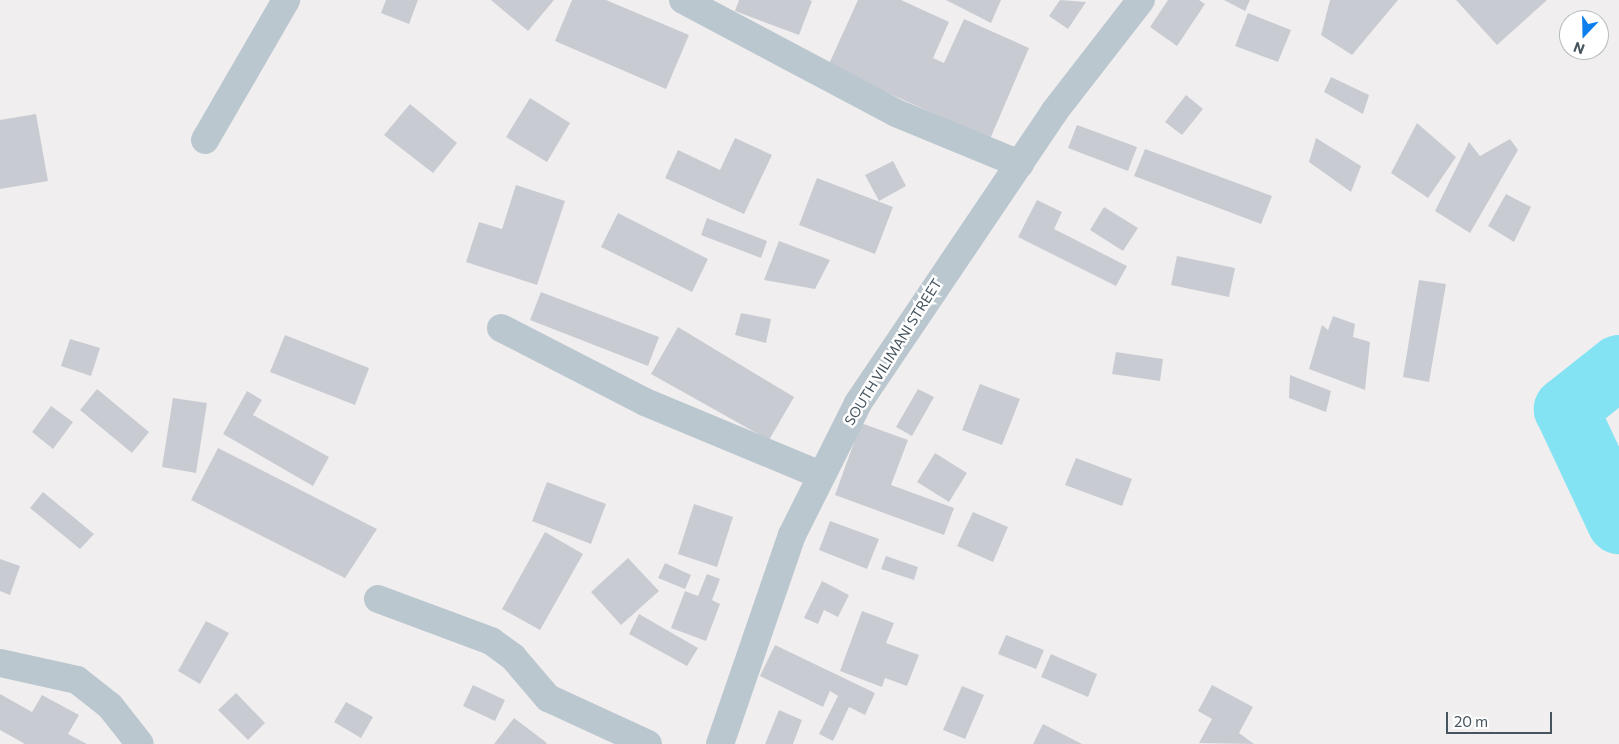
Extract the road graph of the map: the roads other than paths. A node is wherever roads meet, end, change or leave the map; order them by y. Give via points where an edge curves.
1 (286, 0) edge
2 (683, 0) edge
3 (1141, 0) edge
4 (205, 140) dead end
5 (1020, 164) junction
6 (501, 328) dead end
7 (820, 475) junction
8 (378, 598) dead end
9 (0, 663) edge
10 (140, 744) edge
11 (648, 744) edge
12 (720, 744) edge

1 - 4 street
2 - 5 street via 896,113
3 - 5 street, SOUTH VILIMANI STREET
5 - 7 street, SOUTH VILIMANI STREET via 858,403
6 - 7 street via 645,402
7 - 12 street, SOUTH VILIMANI STREET via 766,602
8 - 11 street via 491,641 513,657 548,698
9 - 10 street via 77,680 110,706

